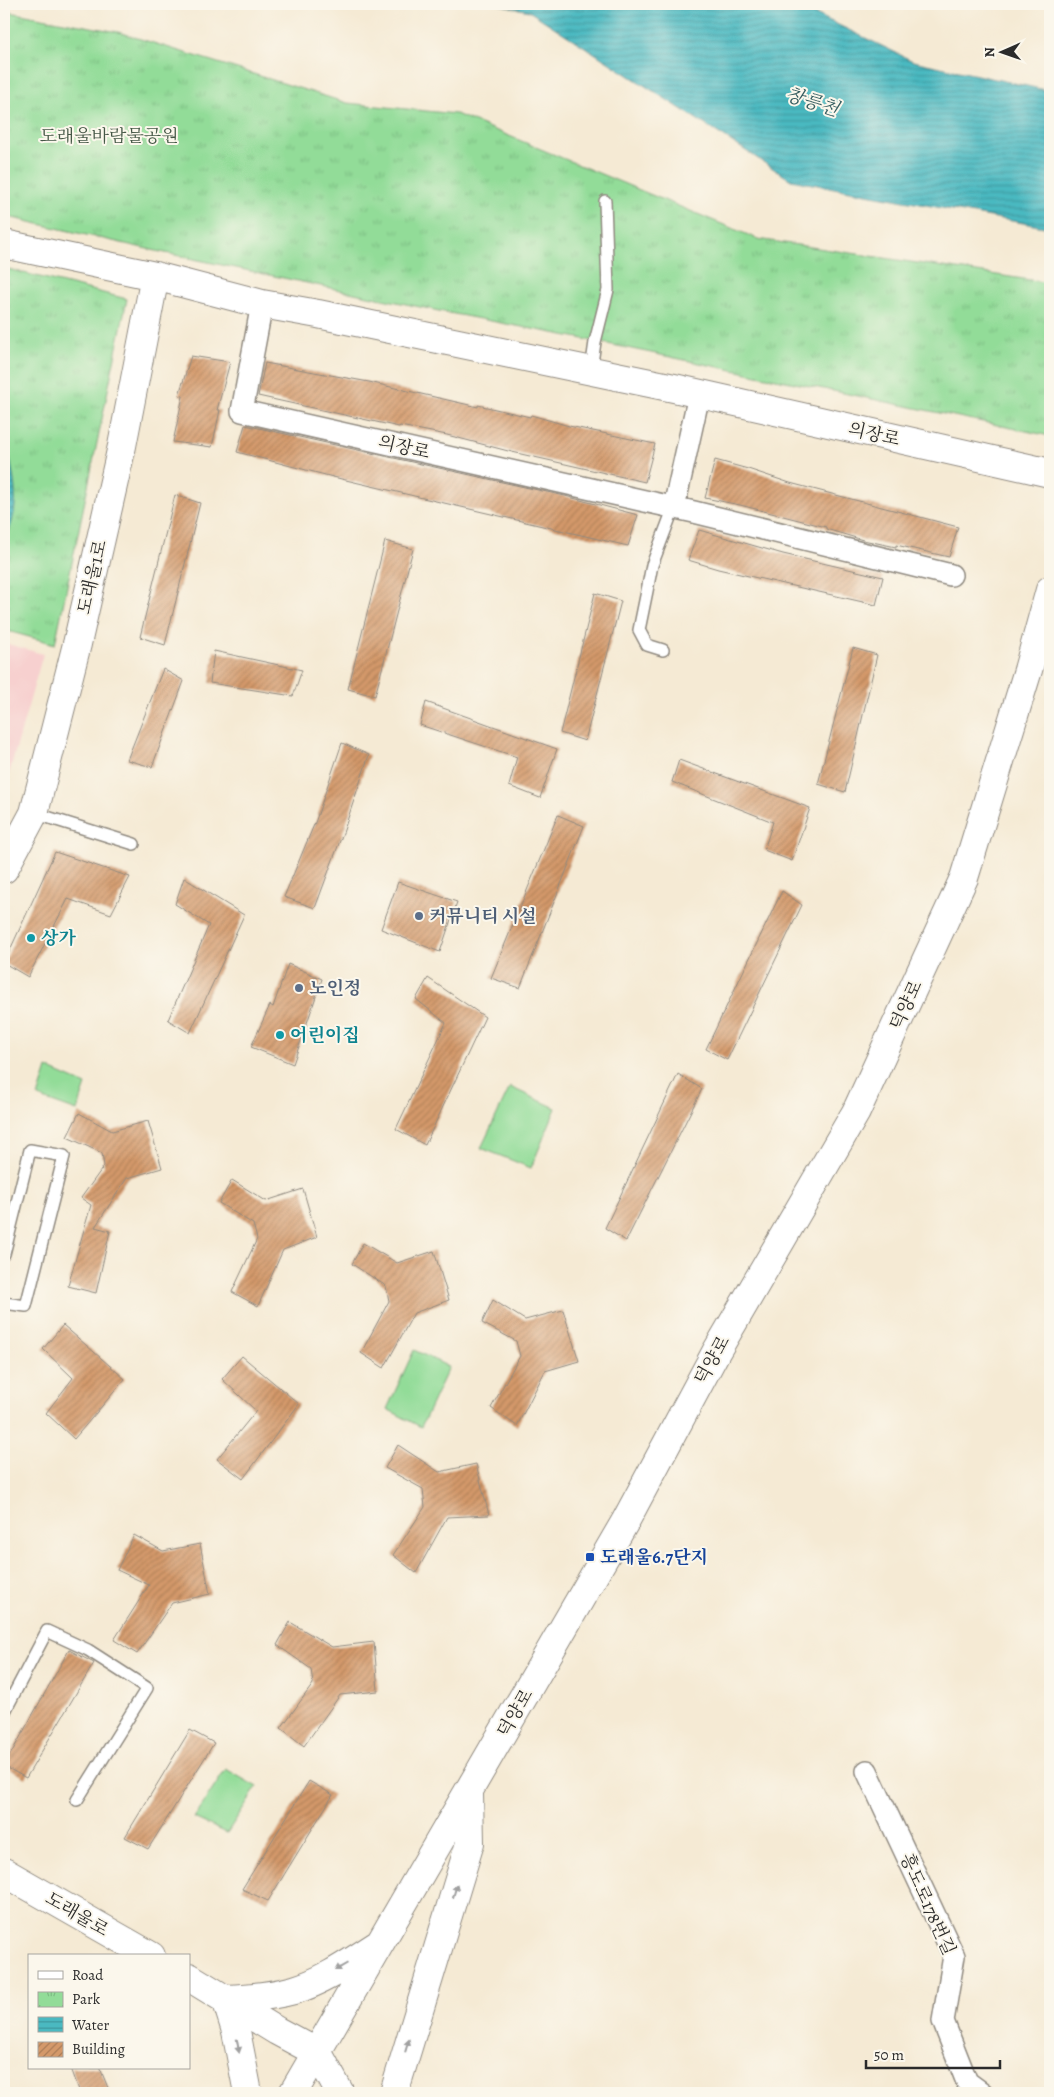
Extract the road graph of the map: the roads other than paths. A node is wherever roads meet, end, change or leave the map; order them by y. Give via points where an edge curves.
1 (605, 201) dead end
2 (4, 244) edge
3 (155, 276) junction
4 (262, 304) junction
5 (591, 370) junction
6 (699, 395) junction
7 (1050, 473) edge
8 (674, 507) junction
9 (951, 575) dead end
10 (1050, 590) edge
11 (663, 650) dead end
12 (34, 814) junction
13 (134, 844) dead end
14 (4, 869) edge
15 (4, 1254) edge
16 (4, 1303) edge
17 (4, 1713) edge
18 (867, 1771) dead end
19 (469, 1792) junction
20 (77, 1800) dead end
21 (4, 1872) edge
22 (382, 1942) junction
23 (148, 1954) edge
24 (190, 1978) edge
25 (226, 1999) junction
26 (318, 2053) junction
27 (248, 2093) edge
28 (293, 2093) edge
29 (340, 2093) edge
30 (394, 2093) edge
31 (982, 2093) edge

1 - 5 lane via 608,290
2 - 3 main road, 의장로
3 - 4 main road, 의장로
3 - 12 main road, 도래울1로 via 122,446
4 - 5 main road, 의장로
4 - 8 street, 의장로 via 242,411
5 - 6 main road, 의장로
6 - 7 main road, 의장로
6 - 8 street
8 - 9 street, 의장로
8 - 11 lane via 652,565 639,630 647,645
10 - 19 main road, 덕양로 via 964,878 856,1112 716,1352 625,1522
12 - 13 lane
12 - 14 main road, 도래울1로
15 - 16 lane via 30,1150 64,1156 26,1306
17 - 20 lane via 47,1631 88,1650 147,1688
18 - 31 street, 흥도로178번길 via 954,1956 943,2021 968,2082
19 - 22 main road, 덕양로
30 -> 19 main road via 470,1843
21 - 23 main road, 도래울로
22 -> 25 main road via 319,1980 296,1989 265,1996
22 - 26 main road, 덕양로
24 - 25 main road
25 - 26 main road
25 -> 27 main road
26 - 28 main road, 덕양로
26 - 29 main road

